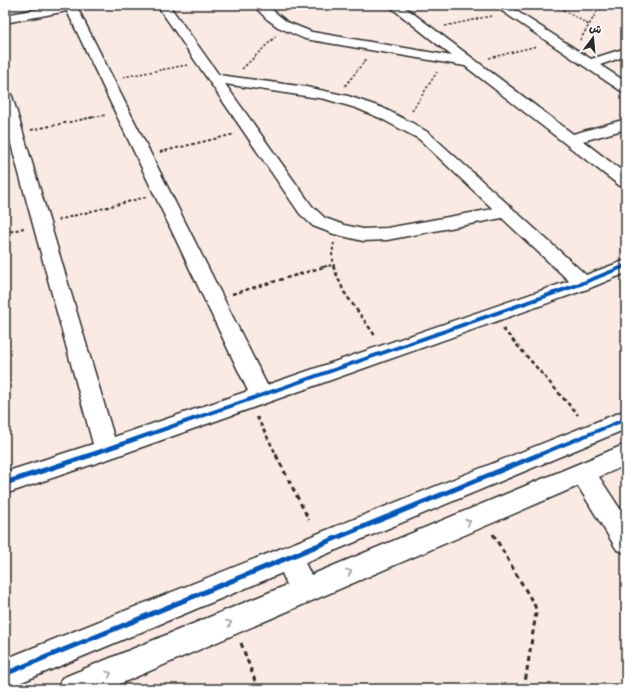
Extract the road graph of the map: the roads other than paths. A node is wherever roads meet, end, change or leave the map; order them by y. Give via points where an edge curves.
1 (163, 5) edge
2 (259, 5) edge
3 (394, 5) edge
4 (74, 6) edge
5 (504, 8) edge
6 (5, 19) edge
7 (626, 52) edge
8 (469, 62) junction
9 (589, 64) junction
10 (213, 78) junction
11 (626, 88) edge
12 (5, 96) edge
13 (626, 124) edge
14 (571, 140) junction
15 (626, 182) edge
16 (507, 212) junction
17 (626, 266) edge
18 (583, 283) junction
19 (255, 398) junction
20 (626, 419) edge
21 (106, 450) junction
22 (626, 454) edge
23 (583, 473) junction
24 (5, 484) edge
25 (626, 541) edge
26 (289, 557) junction
27 (304, 591) junction
28 (5, 674) edge
29 (73, 689) edge

1 - 10 street
2 - 8 street via 280,24 310,36
3 - 8 street
4 - 6 street
4 - 19 street via 122,112 214,300
5 - 9 street
7 - 9 street
8 - 14 street
9 - 11 street
10 - 16 street via 337,98 383,113 424,136
10 - 16 street via 306,210 319,222 363,235 387,234
12 - 21 street
13 - 14 street
14 - 15 street
16 - 18 street
17 - 18 street
18 - 19 street
19 - 21 street
20 - 26 street
21 - 24 street
22 - 23 street
23 - 25 street
27 -> 23 street
26 - 27 street
26 - 28 street
29 -> 27 street

